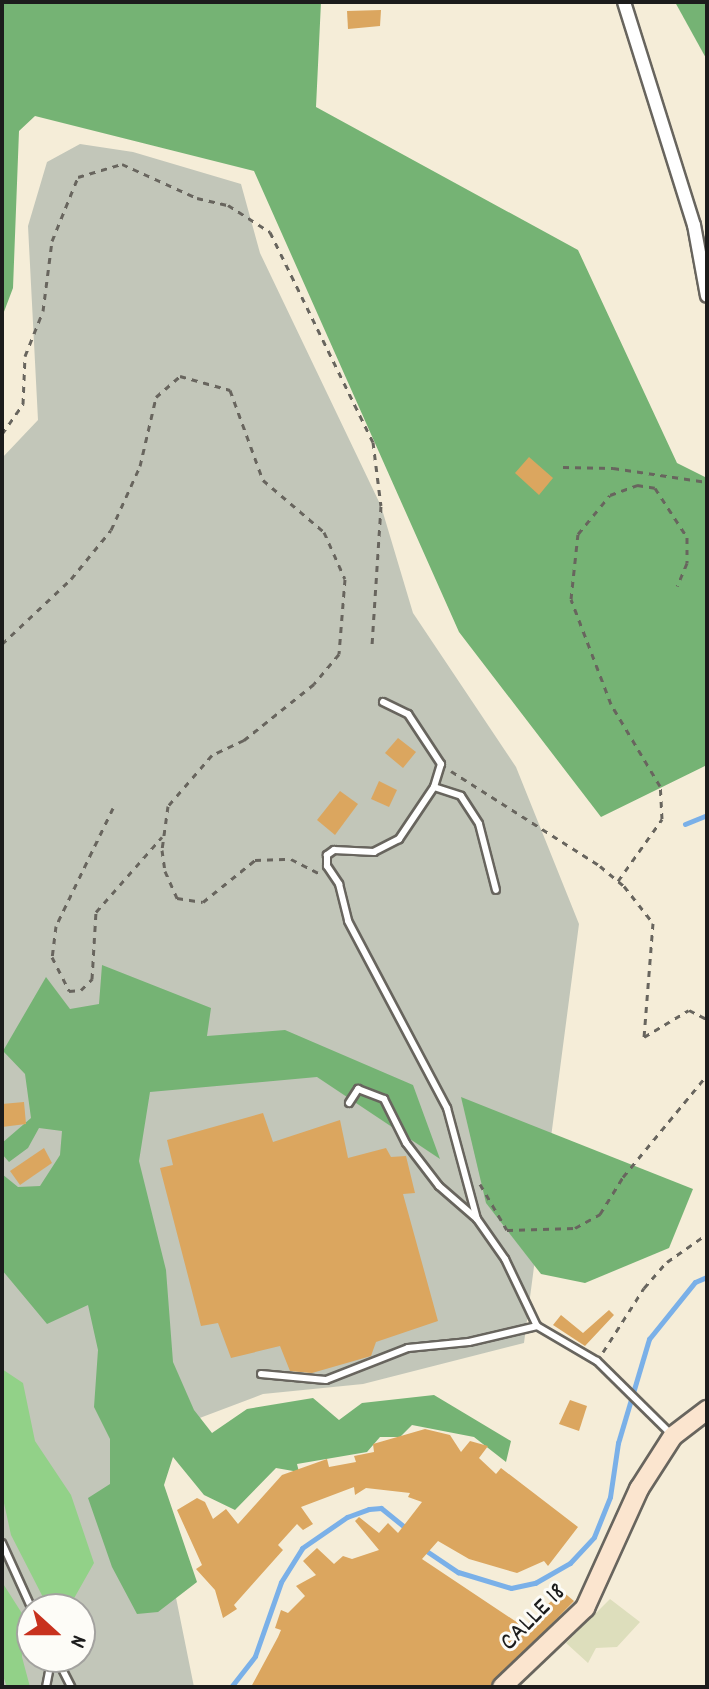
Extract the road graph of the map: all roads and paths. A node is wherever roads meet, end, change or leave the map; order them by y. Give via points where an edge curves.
1 (624, 2) edge
2 (707, 293) edge
3 (2, 434) edge
4 (563, 467) dead end
5 (707, 482) edge
6 (677, 586) dead end
7 (2, 644) edge
8 (372, 646) dead end
9 (383, 702) dead end
10 (441, 764) junction
11 (434, 787) junction
12 (113, 808) dead end
13 (164, 835) junction
14 (618, 881) junction
15 (339, 884) junction
16 (496, 890) dead end
17 (707, 1019) edge
18 (707, 1075) edge
19 (349, 1103) dead end
20 (479, 1182) dead end
21 (477, 1219) junction
22 (707, 1234) edge
23 (537, 1326) junction
24 (597, 1361) junction
25 (261, 1374) dead end
26 (707, 1410) edge
27 (673, 1436) junction
28 (2, 1543) edge
29 (25, 1593) edge
30 (502, 1687) edge

1 - 2 street via 694,225
3 - 8 path via 23,404 25,356 43,311 52,241 78,177 122,164 197,198 228,205 270,232 373,442 381,506
4 - 5 path via 613,468
6 - 14 path via 687,563 687,537 655,488 637,485 610,495 578,534 571,599 611,704 660,786 662,819
7 - 13 path via 71,579 111,530 140,466 156,397 180,376 230,390 263,480 324,532 345,579 339,654 314,684 244,740 212,755 168,806
9 - 10 lane via 408,714
10 - 11 lane
10 - 14 path via 516,808
11 - 15 lane via 399,839 374,852 334,850 327,855 327,866
11 - 16 lane via 461,796 479,824
12 - 13 path via 56,926 52,957 69,991 81,990 92,979 96,912
13 - 15 path via 165,871 177,898 203,902 255,860 291,859
14 - 17 path via 653,923 644,1037 689,1010
15 - 21 lane via 348,921 447,1108
18 - 20 path via 623,1177 600,1214 575,1228 507,1230
19 - 21 lane via 358,1089 384,1099 406,1143 439,1186
21 - 23 lane via 505,1259
22 - 24 path via 667,1262 644,1288
23 - 24 lane
23 - 25 lane via 469,1342 408,1348 326,1380
24 - 27 lane
26 - 27 street, CALLE 18
27 - 30 street, CALLE 18 via 639,1489 585,1608
28 - 29 lane

